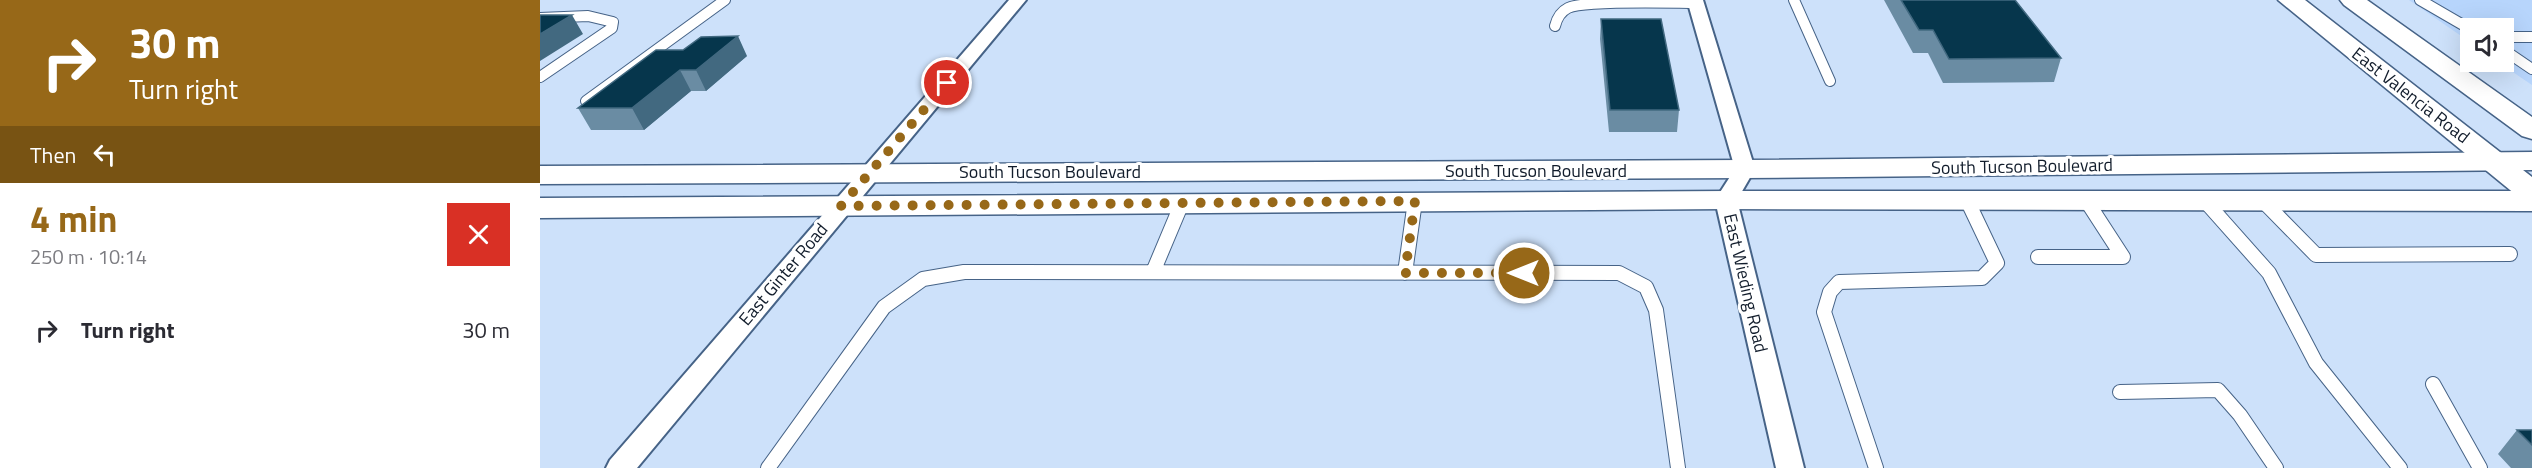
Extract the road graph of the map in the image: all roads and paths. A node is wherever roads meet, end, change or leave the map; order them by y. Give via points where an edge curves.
1 (725, 0) edge
2 (1018, 0) edge
3 (1794, 0) edge
4 (2290, 0) edge
5 (2352, 0) edge
6 (2420, 0) edge
7 (1696, 2) edge
8 (540, 18) edge
9 (2460, 24) edge
10 (1556, 26) dead end
11 (2532, 36) edge
12 (2514, 37) edge
13 (2514, 57) edge
14 (2532, 69) edge
15 (540, 77) edge
16 (1830, 81) dead end
17 (586, 101) edge
18 (2532, 130) edge
19 (2495, 161) junction
20 (2532, 161) edge
21 (1745, 170) junction
22 (870, 172) junction
23 (540, 175) edge
24 (2532, 192) edge
25 (1726, 200) junction
26 (1967, 200) junction
27 (2086, 200) junction
28 (1415, 201) junction
29 (2205, 201) junction
30 (2263, 201) junction
31 (2532, 201) edge
32 (1182, 203) junction
33 (841, 206) junction
34 (540, 208) edge
35 (2510, 254) dead end
36 (2038, 257) dead end
37 (1153, 272) junction
38 (1405, 273) junction
39 (2433, 384) dead end
40 (2120, 392) dead end
41 (620, 468) edge
42 (768, 468) edge
43 (1678, 468) edge
44 (1790, 468) edge
45 (1876, 468) edge
46 (2276, 468) edge
47 (2400, 468) edge
48 (2480, 468) edge

1 - 17 lane
2 - 22 street, East Ginter Road
3 - 16 lane
4 - 19 main road, East Valencia Road
5 - 18 main road
6 - 9 lane
7 - 10 lane via 1569,7 1557,17
7 - 21 street
8 - 15 lane via 593,17 613,22 612,28
11 - 12 lane
13 - 14 lane
19 - 20 main road, South Tucson Boulevard
19 - 21 main road, South Tucson Boulevard
19 - 24 main road, East Valencia Road
21 - 22 main road, South Tucson Boulevard
21 - 25 street, East Wieding Road
22 - 23 main road, South Tucson Boulevard
22 - 33 street, East Ginter Road
25 - 26 main road, South Tucson Boulevard
25 - 28 main road, South Tucson Boulevard
25 - 44 street, East Wieding Road
26 - 27 main road, South Tucson Boulevard
26 - 45 lane via 1997,262 1982,278 1839,282 1830,292 1824,312
27 - 29 main road, South Tucson Boulevard
27 - 36 lane via 2123,257
28 - 32 main road, South Tucson Boulevard
28 - 38 lane
29 - 30 main road, South Tucson Boulevard
29 - 47 lane via 2269,273 2316,363
30 - 31 main road, South Tucson Boulevard
30 - 35 lane via 2316,255
32 - 33 main road, South Tucson Boulevard
32 - 37 lane
33 - 34 main road, South Tucson Boulevard
33 - 41 street, East Ginter Road
37 - 38 lane
37 - 42 lane via 964,272 922,279 884,307
38 - 43 lane via 1619,273 1646,286 1656,310
39 - 48 lane
40 - 46 lane via 2218,390

